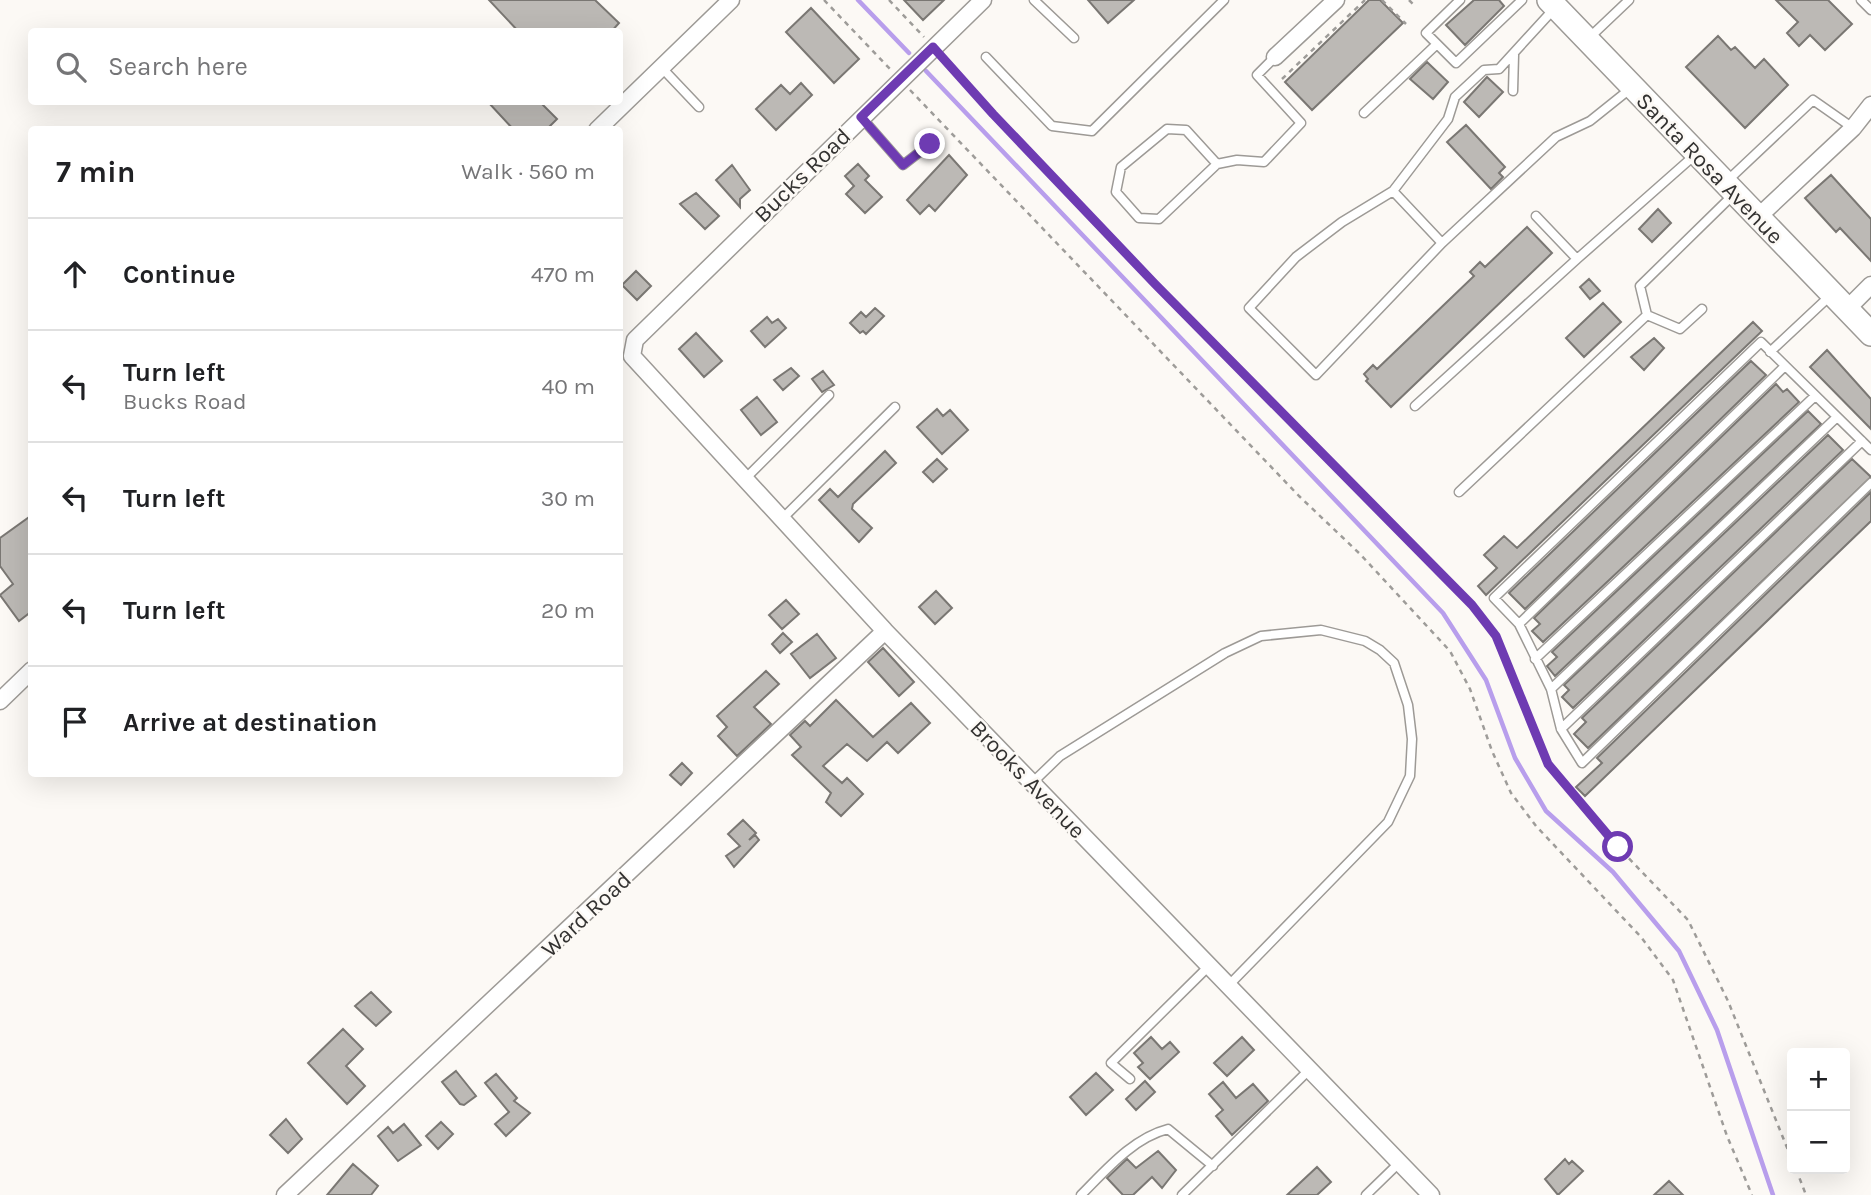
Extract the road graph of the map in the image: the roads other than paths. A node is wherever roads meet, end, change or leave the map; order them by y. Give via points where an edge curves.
1 (731, 0) edge
2 (982, 0) edge
3 (1034, 0) edge
4 (1224, 0) edge
5 (1336, 0) edge
6 (1460, 0) edge
7 (1522, 0) edge
8 (1629, 0) edge
9 (1861, 0) edge
10 (1553, 4) edge
11 (1871, 10) edge
12 (1074, 38) dead end
13 (1587, 40) junction
14 (1437, 44) junction
15 (1514, 55) junction
16 (986, 57) dead end
17 (1275, 57) joint
18 (662, 68) junction
19 (1633, 87) junction
20 (1513, 91) dead end
21 (1871, 105) edge
22 (699, 107) dead end
23 (1364, 113) dead end
24 (861, 117) junction
25 (601, 126) edge
26 (1853, 128) junction
27 (930, 144) dead end
28 (1696, 154) junction
29 (1217, 164) junction
30 (1729, 189) junction
31 (1393, 191) junction
32 (1536, 216) dead end
33 (1757, 218) junction
34 (1442, 243) junction
35 (1577, 259) junction
36 (1871, 285) edge
37 (1840, 301) junction
38 (1702, 309) dead end
39 (1647, 315) junction
40 (1871, 334) edge
41 (1770, 352) junction
42 (632, 356) joint
43 (1785, 366) junction
44 (829, 395) dead end
45 (1815, 396) junction
46 (1415, 406) dead end
47 (895, 407) dead end
48 (1837, 417) junction
49 (1862, 441) junction
50 (1871, 450) edge
51 (745, 479) junction
52 (1871, 483) edge
53 (1459, 492) dead end
54 (782, 519) junction
55 (1519, 624) junction
56 (885, 631) junction
57 (1535, 659) junction
58 (28, 674) edge
59 (1551, 689) junction
60 (0, 701) edge
61 (1561, 729) junction
62 (1032, 783) junction
63 (1209, 966) junction
64 (1228, 986) junction
65 (1310, 1070) junction
66 (1130, 1079) dead end
67 (1399, 1163) junction
68 (1213, 1166) junction
69 (1426, 1193) edge
70 (285, 1195) edge
71 (1082, 1195) edge
72 (1182, 1195) edge
73 (1366, 1195) edge

1 - 18 street
2 - 24 street, Bucks Road
3 - 12 lane
4 - 16 lane via 1092,131 1052,126
5 - 17 street
6 - 14 lane via 1426,33
7 - 14 lane via 1456,63
8 - 13 lane
9 - 11 lane
10 - 13 main road, Santa Rosa Avenue
10 - 15 lane
13 - 19 main road, Santa Rosa Avenue
14 - 23 lane
15 - 20 lane
15 - 31 lane via 1499,69 1484,70 1455,97 1448,119
17 - 29 lane via 1257,75 1301,123 1264,162
18 - 22 lane
18 - 25 street
19 - 28 main road, Santa Rosa Avenue
19 - 34 lane via 1590,121 1556,137
21 - 26 street
24 - 27 lane via 903,165
24 - 42 street, Bucks Road via 635,340
26 - 30 lane via 1813,100
26 - 33 street
28 - 30 main road, Santa Rosa Avenue
28 - 35 lane
29 - 29 lane via 1159,219 1139,218 1116,192 1121,167 1167,129 1185,130
30 - 33 main road, Santa Rosa Avenue
30 - 39 lane via 1640,286
31 - 34 lane
31 - 34 lane via 1296,257 1250,308 1316,375
32 - 35 lane
33 - 37 main road, Santa Rosa Avenue
35 - 46 lane
36 - 37 street
37 - 40 main road, Santa Rosa Avenue
37 - 41 lane
38 - 39 lane via 1680,329
39 - 53 lane
41 - 43 lane
41 - 55 lane via 1760,341 1494,598
42 - 51 street, Brooks Avenue
43 - 45 lane
43 - 55 lane
44 - 51 lane
45 - 48 lane
45 - 57 lane
47 - 54 lane
48 - 49 lane
48 - 59 lane
49 - 50 lane
49 - 61 lane
51 - 54 street, Brooks Avenue
52 - 61 lane via 1581,763
54 - 56 street, Brooks Avenue
55 - 57 lane
56 - 62 street, Brooks Avenue
56 - 70 street, Ward Road
57 - 59 lane
58 - 60 street
59 - 61 lane
62 - 63 street, Brooks Avenue
62 - 64 lane via 1060,756 1261,636 1321,630 1365,641 1394,663 1408,705 1412,740 1410,776 1388,822
63 - 64 street, Brooks Avenue
63 - 66 lane via 1111,1063
64 - 65 street, Brooks Avenue
65 - 67 street, Brooks Avenue
65 - 68 lane
67 - 69 street, Brooks Avenue
67 - 73 lane
68 - 71 lane via 1168,1129 1150,1134
68 - 72 lane

